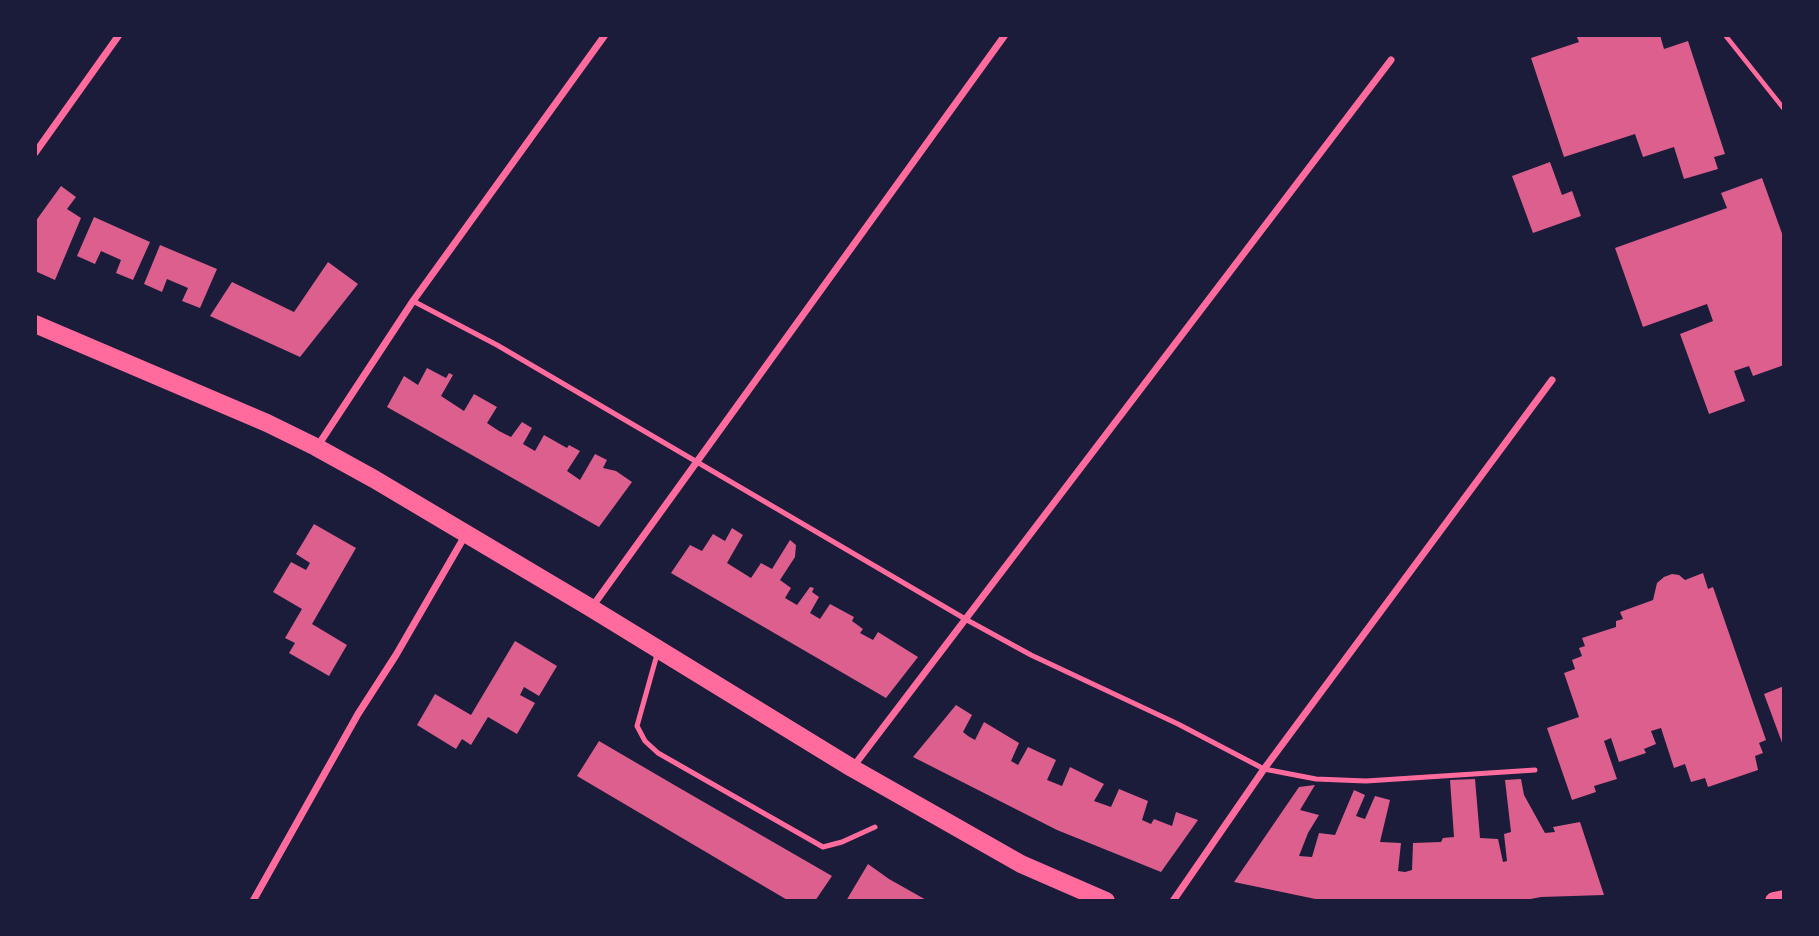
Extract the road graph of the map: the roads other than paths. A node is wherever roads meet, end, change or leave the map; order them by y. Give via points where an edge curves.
1 (120, 35) edge
2 (605, 35) edge
3 (1005, 35) edge
4 (1391, 60) dead end
5 (35, 153) edge
6 (413, 301) junction
7 (35, 324) edge
8 (1552, 380) dead end
9 (316, 447) junction
10 (699, 462) junction
11 (466, 533) junction
12 (591, 608) junction
13 (967, 620) junction
14 (659, 649) junction
15 (852, 768) junction
16 (1264, 769) junction
17 (1535, 770) dead end
18 (874, 827) dead end
19 (1784, 899) edge
20 (253, 901) edge
21 (1106, 901) edge
22 (1173, 901) edge
23 (1774, 901) edge

1 - 5 street
2 - 6 street
3 - 10 street
4 - 13 street
6 - 9 street
6 - 10 lane
7 - 9 main road
8 - 16 street
9 - 11 main road
10 - 12 street
10 - 13 lane
11 - 12 main road
11 - 20 street
12 - 14 main road
13 - 15 street
13 - 16 lane
14 - 15 main road
14 - 18 lane via 637,726 658,752 823,847
15 - 21 main road via 1021,864
16 - 17 lane via 1316,779 1366,781
16 - 22 street
19 - 23 main road

